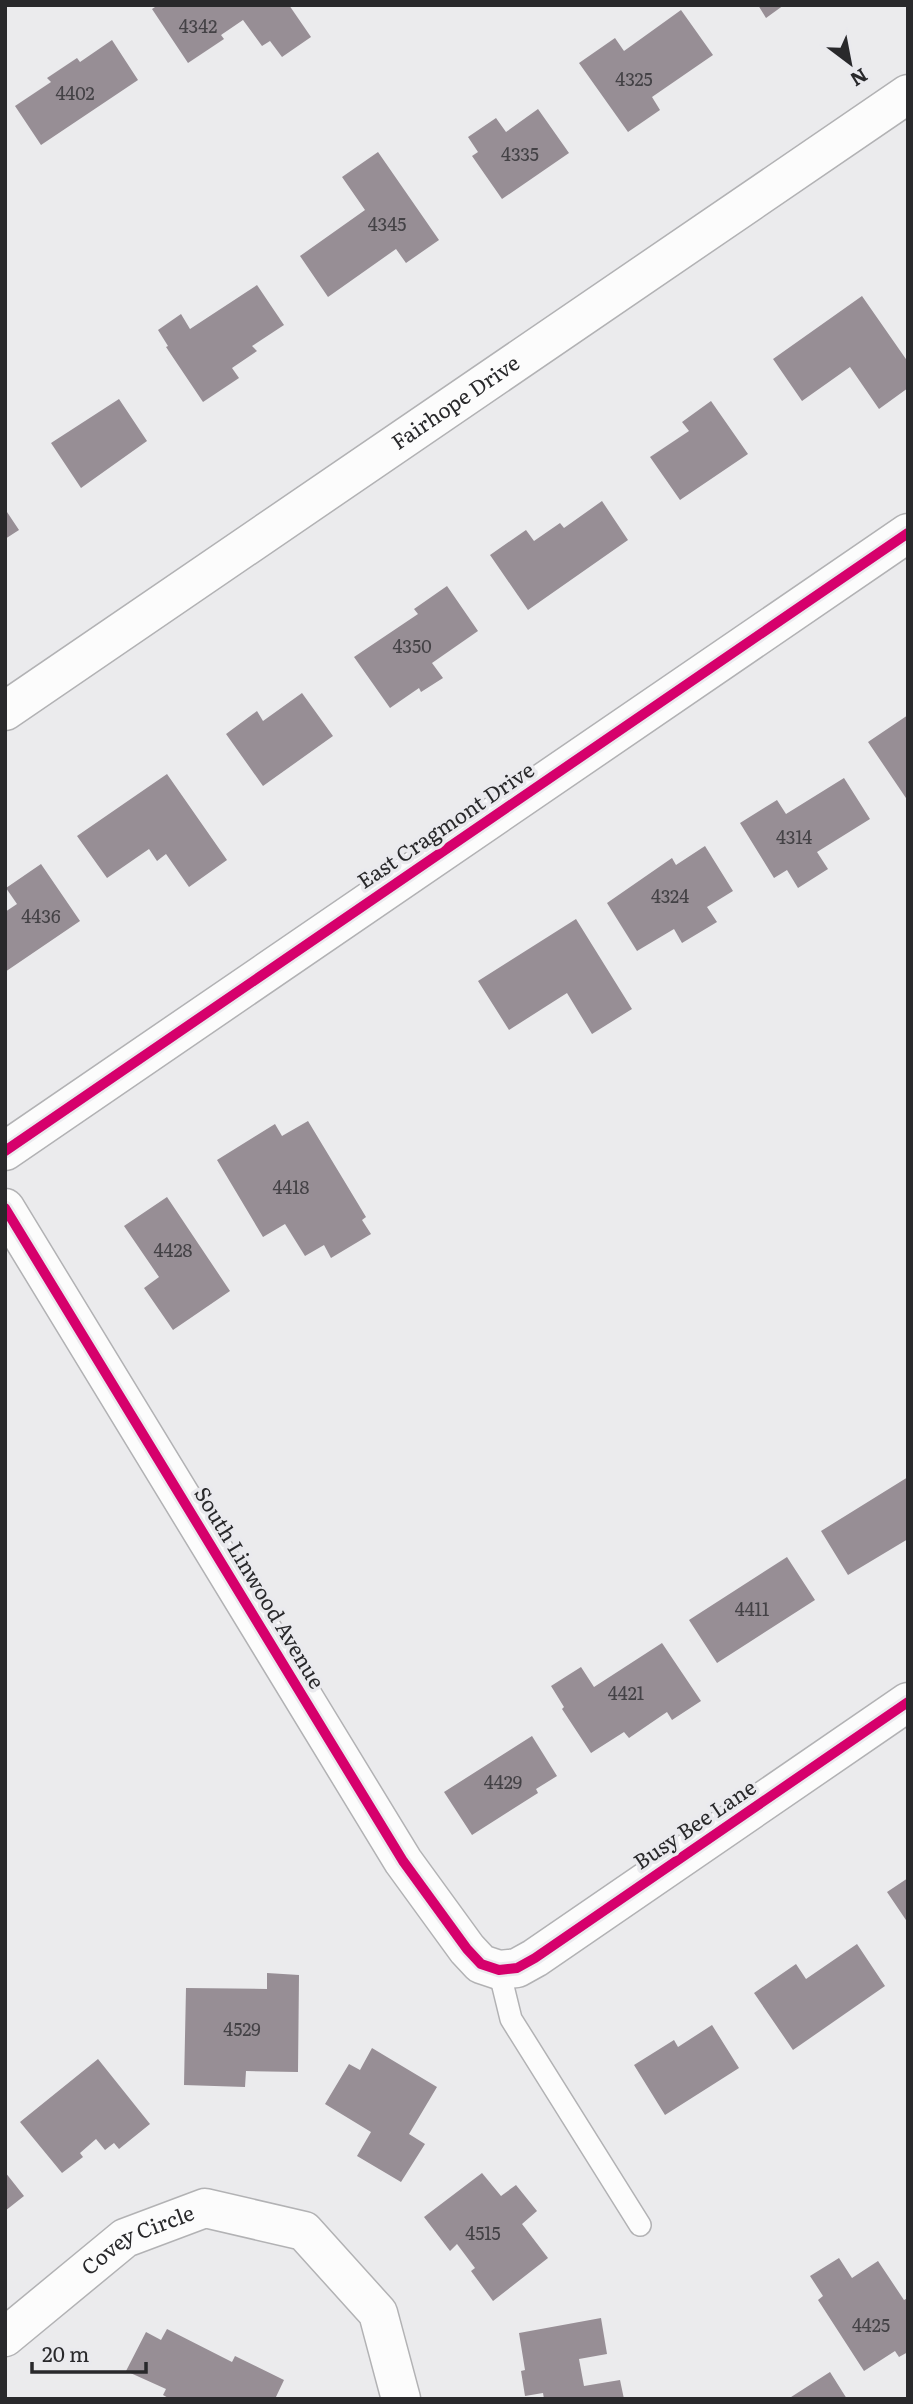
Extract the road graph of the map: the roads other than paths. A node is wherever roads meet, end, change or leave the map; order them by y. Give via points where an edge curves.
1 (908, 94) edge
2 (908, 533) edge
3 (5, 711) edge
4 (5, 1151) edge
5 (5, 1208) edge
6 (908, 1702) edge
7 (499, 1970) junction
8 (640, 2225) dead end
9 (5, 2337) edge
10 (401, 2399) edge

1 - 3 street, Fairhope Drive
2 - 4 street, East Cragmont Drive
5 - 7 street, South Linwood Avenue via 403,1861 467,1949 481,1964
6 - 7 street, Busy Bee Lane via 535,1958 517,1968
7 - 8 lane via 511,2019
9 - 10 street, Covey Circle via 125,2238 205,2208 304,2231 379,2313

